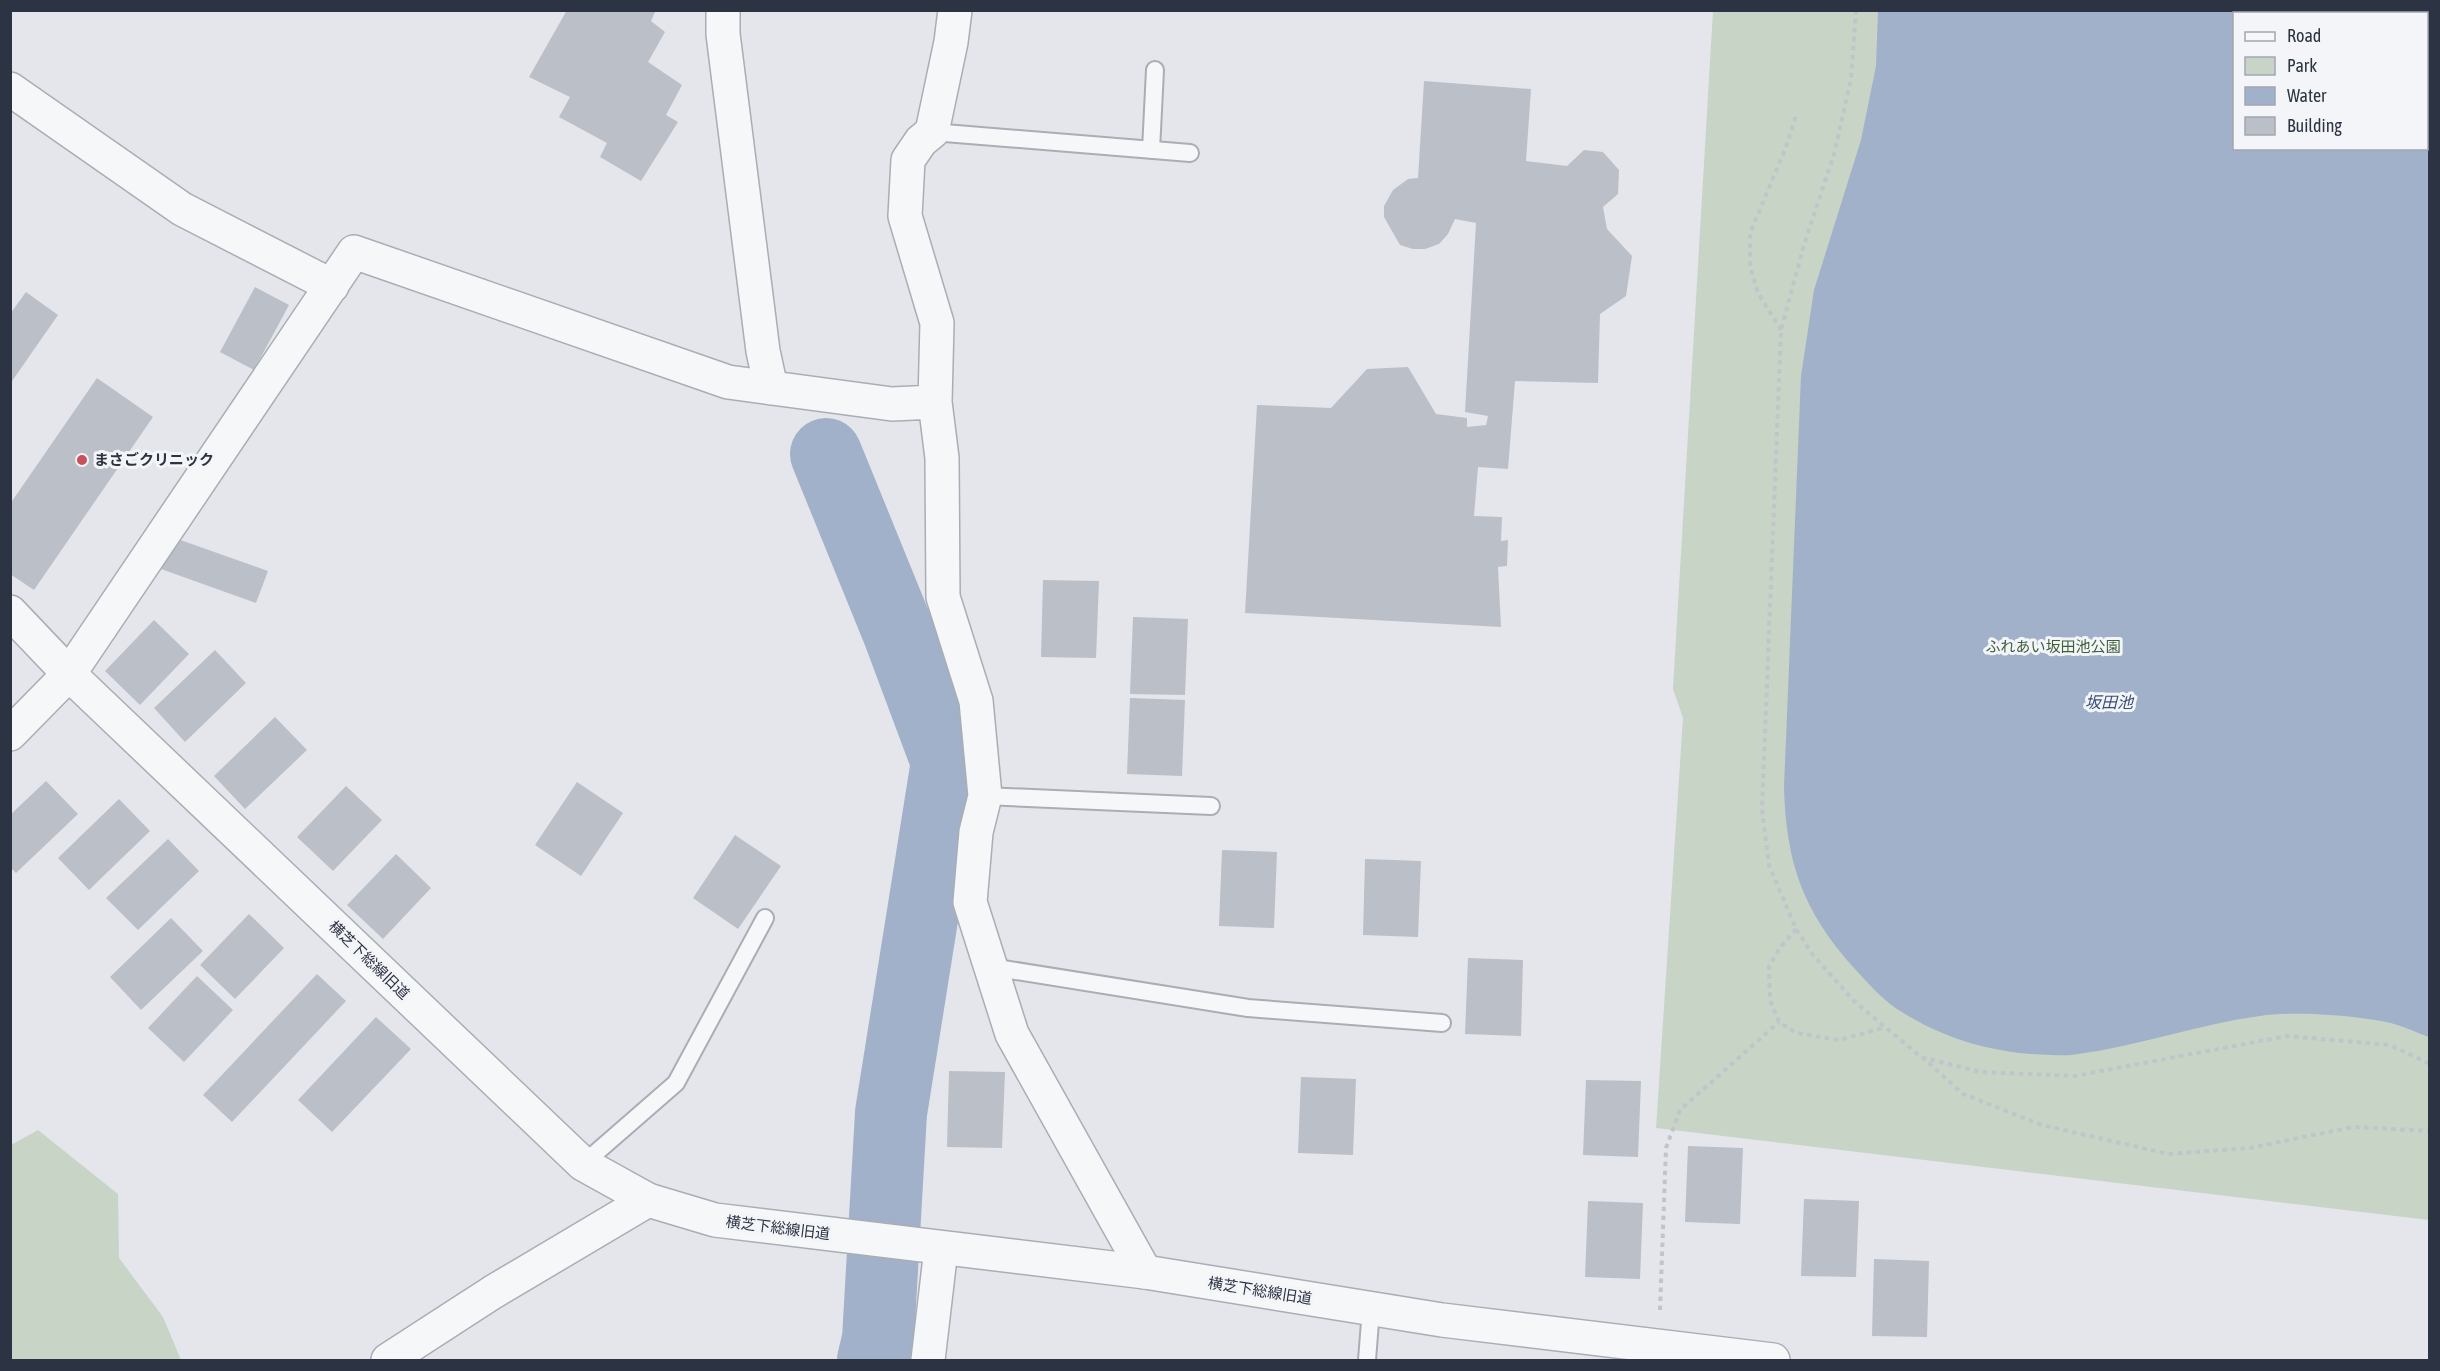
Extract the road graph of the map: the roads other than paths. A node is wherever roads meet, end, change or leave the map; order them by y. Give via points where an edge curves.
1 (723, 10) edge
2 (955, 10) edge
3 (1155, 70) dead end
4 (10, 88) edge
5 (932, 132) junction
6 (1151, 150) junction
7 (1190, 153) dead end
8 (332, 286) junction
9 (771, 388) junction
10 (935, 402) junction
11 (10, 612) edge
12 (69, 674) junction
13 (10, 734) edge
14 (985, 796) junction
15 (1211, 806) dead end
16 (765, 918) dead end
17 (991, 967) junction
18 (1442, 1023) dead end
19 (583, 1164) junction
20 (648, 1200) junction
21 (941, 1249) junction
22 (1145, 1272) junction
23 (1371, 1309) junction
24 (388, 1360) edge
25 (928, 1360) edge
26 (1367, 1360) edge
27 (1773, 1360) edge

1 - 9 street via 723,34
2 - 5 street
3 - 6 lane
4 - 8 street via 182,209
5 - 6 lane
5 - 10 street via 908,160 905,216 937,323
6 - 7 lane
8 - 9 street via 354,252 728,382
8 - 12 street
9 - 10 street via 892,404
10 - 14 street via 942,458 943,597 976,701
11 - 12 street, 横芝下総線旧道
12 - 13 street
12 - 19 street, 横芝下総線旧道
14 - 15 lane
14 - 17 street via 976,832 970,902
16 - 19 lane via 676,1083
17 - 18 lane via 1248,1008
17 - 22 street via 1012,1034
19 - 20 street, 横芝下総線旧道
20 - 21 street, 横芝下総線旧道 via 715,1220
20 - 24 street
21 - 22 street, 横芝下総線旧道
21 - 25 street
22 - 23 street, 横芝下総線旧道
23 - 26 lane
23 - 27 street, 横芝下総線旧道

